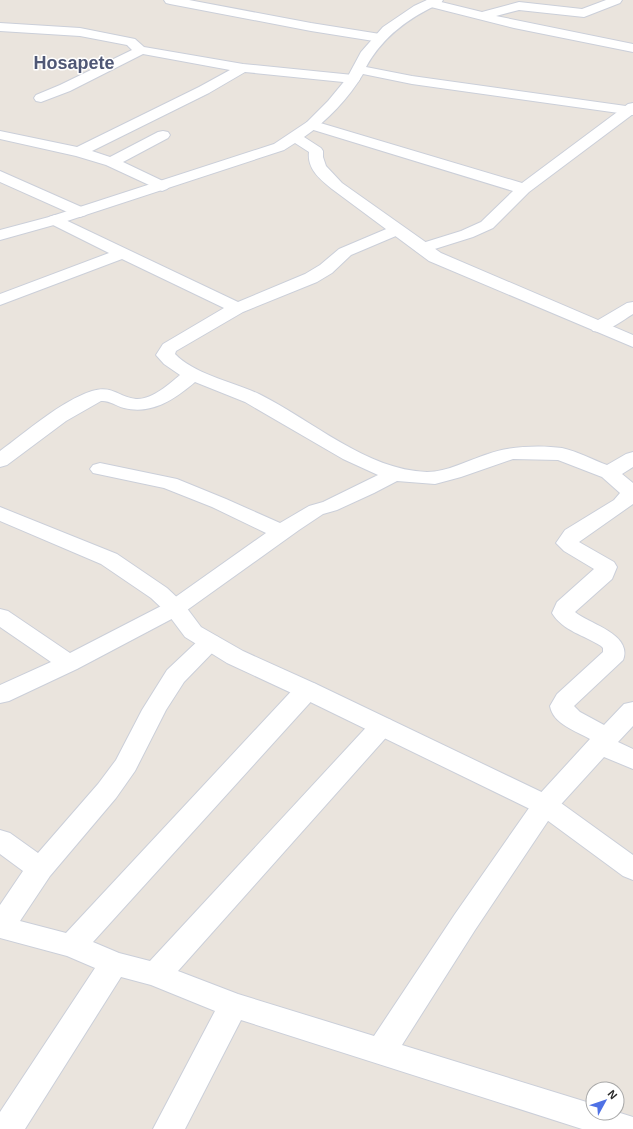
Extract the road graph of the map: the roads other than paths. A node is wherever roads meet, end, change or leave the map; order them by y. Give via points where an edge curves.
1 (170, 0) edge
2 (616, 0) edge
3 (434, 2) edge
4 (482, 16) junction
5 (0, 27) edge
6 (380, 38) junction
7 (633, 48) edge
8 (141, 50) junction
9 (243, 68) junction
10 (356, 74) junction
11 (41, 98) dead end
12 (631, 109) edge
13 (312, 125) junction
14 (0, 135) edge
15 (163, 135) dead end
16 (294, 137) junction
17 (79, 152) junction
18 (111, 162) junction
19 (0, 176) edge
20 (162, 186) junction
21 (524, 189) junction
22 (80, 212) junction
23 (55, 220) junction
24 (397, 230) junction
25 (0, 235) edge
26 (422, 248) junction
27 (123, 253) junction
28 (0, 300) edge
29 (633, 307) edge
30 (237, 308) junction
31 (599, 327) junction
32 (633, 342) edge
33 (193, 374) junction
34 (633, 458) edge
35 (0, 462) edge
36 (100, 469) dead end
37 (394, 474) junction
38 (608, 474) junction
39 (0, 513) edge
40 (282, 532) junction
41 (175, 608) junction
42 (0, 616) edge
43 (210, 642) junction
44 (69, 663) junction
45 (307, 690) junction
46 (0, 695) edge
47 (633, 711) edge
48 (382, 726) junction
49 (603, 741) junction
50 (633, 760) edge
51 (545, 805) junction
52 (0, 840) edge
53 (40, 869) junction
54 (633, 869) edge
55 (0, 927) edge
56 (72, 946) junction
57 (114, 963) junction
58 (156, 975) junction
59 (233, 1005) junction
60 (381, 1052) junction
61 (7, 1129) edge
62 (169, 1129) edge
63 (627, 1129) edge

1 - 6 street
2 - 4 street via 584,13 519,6
3 - 4 street
3 - 6 street via 418,9 387,30
4 - 7 street
5 - 8 street via 80,32 131,42
6 - 10 street via 366,55
8 - 9 street
8 - 11 street
9 - 10 street
9 - 17 street
10 - 12 street
10 - 13 street via 333,104
12 - 21 street
13 - 16 street
13 - 21 street
14 - 17 street
15 - 18 street
16 - 20 street via 279,146
16 - 24 street via 310,144 316,151 316,164 336,186
17 - 18 street
18 - 20 street
19 - 22 street
20 - 22 street
21 - 26 street via 487,225
22 - 23 street
23 - 25 street
23 - 27 street
24 - 26 street
24 - 30 street via 344,252 326,269 311,278
26 - 31 street via 454,266
27 - 28 street
27 - 30 street
29 - 31 street
30 - 33 street via 169,348 165,355 168,359
31 - 32 street
33 - 35 street via 160,397 140,405 128,403 114,396 91,398 60,416
33 - 37 street via 236,391 335,447
34 - 38 street
36 - 40 street via 170,483
37 - 38 street via 431,478 513,453 562,454
37 - 40 street via 330,506 316,510
38 - 49 street via 632,493 567,543 606,567 604,574 565,607 563,613 568,619 609,639 615,645 615,654 562,706 563,712
39 - 41 street via 109,559 158,592
40 - 41 street
41 - 43 street via 193,632
41 - 44 street
42 - 44 street
43 - 45 street via 235,657
43 - 53 street via 175,676 126,765
44 - 46 street
45 - 48 street
45 - 56 street
47 - 49 street
48 - 51 street
48 - 58 street
49 - 50 street
49 - 51 street
51 - 54 street
51 - 60 street
52 - 53 street
53 - 55 street
55 - 56 street
56 - 57 street
57 - 58 street
57 - 61 street
58 - 59 street
59 - 60 street
59 - 62 street
60 - 63 street

